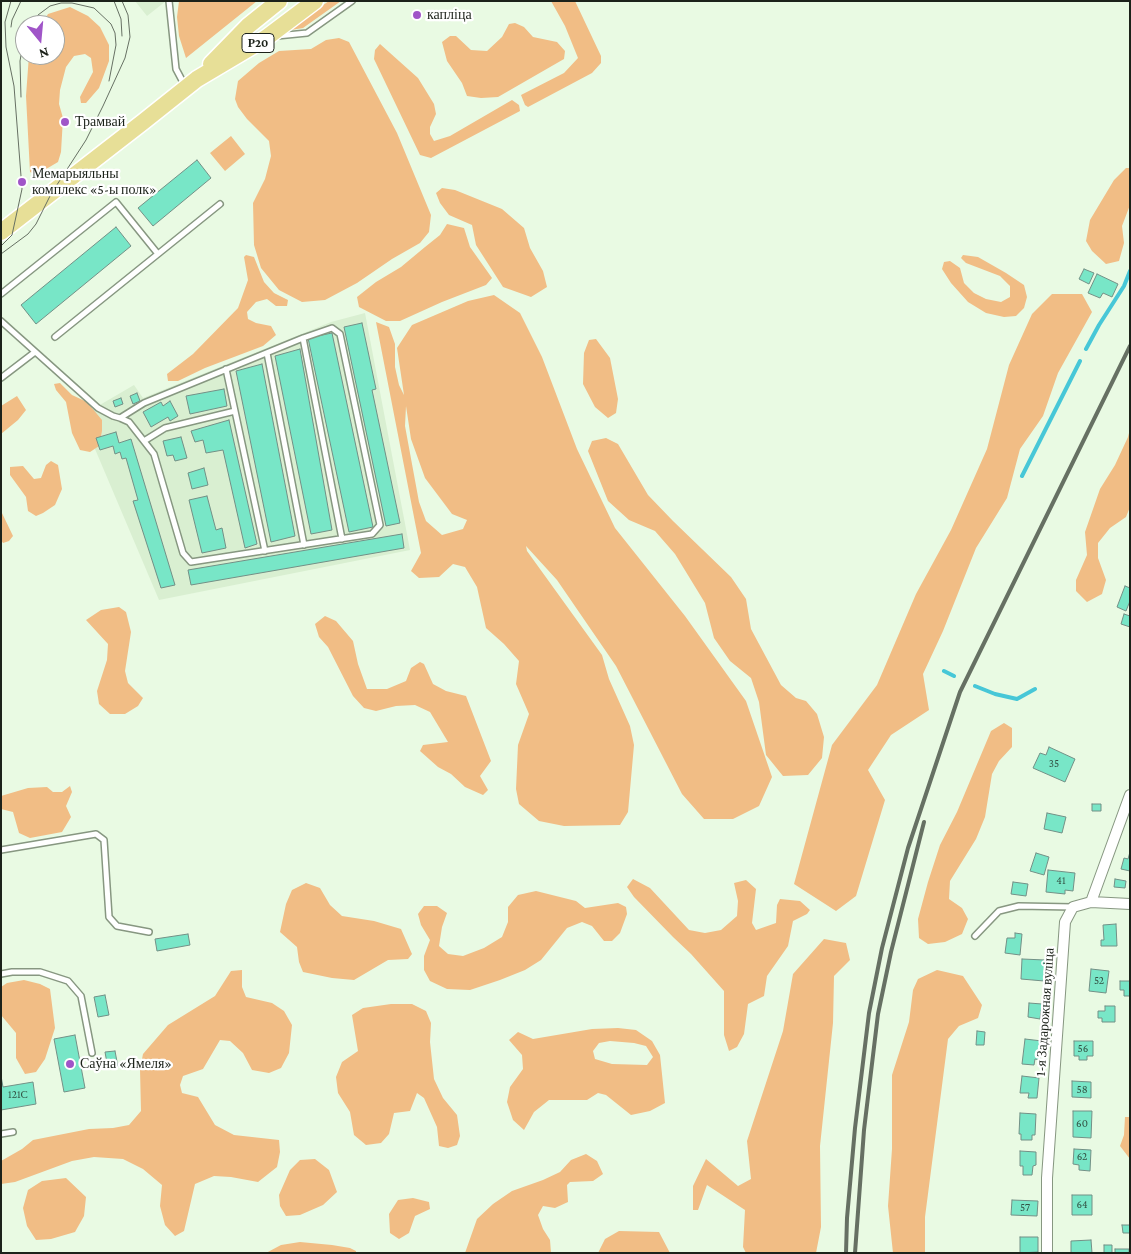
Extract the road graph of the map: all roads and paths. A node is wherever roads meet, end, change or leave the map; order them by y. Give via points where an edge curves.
1 (169, 1) edge
2 (279, 1) edge
3 (315, 1) edge
4 (352, 1) edge
5 (266, 38) junction
6 (192, 83) junction
7 (220, 204) dead end
8 (1, 232) edge
9 (158, 254) junction
10 (1, 294) edge
11 (1, 321) edge
12 (55, 337) dead end
13 (303, 338) junction
14 (35, 352) junction
15 (267, 353) junction
16 (226, 369) junction
17 (1, 378) edge
18 (235, 411) junction
19 (120, 418) junction
20 (144, 442) junction
21 (342, 539) junction
22 (304, 544) junction
23 (265, 551) junction
24 (1130, 795) edge
25 (1, 850) edge
26 (1091, 902) junction
27 (1130, 904) edge
28 (1073, 907) junction
29 (149, 932) dead end
30 (975, 936) dead end
31 (1, 974) edge
32 (92, 1053) dead end
33 (13, 1132) dead end
34 (1, 1134) edge
35 (1047, 1253) edge

1 - 6 lane via 176,69
2 - 6 main road, Р20 via 248,26
3 - 5 main road, Р20
4 - 5 lane via 307,33
5 - 6 main road, Р20
6 - 8 main road, Р20
7 - 9 lane
9 - 10 lane via 116,202
9 - 12 lane
11 - 14 lane
13 - 15 lane
13 - 21 lane
13 - 21 lane via 332,328 340,334 380,525 372,534
14 - 17 lane
14 - 19 lane via 98,408
15 - 16 lane
15 - 22 lane
16 - 18 lane
16 - 19 lane via 144,403
18 - 20 lane via 165,428
18 - 23 lane
19 - 20 lane via 129,422
20 - 23 lane via 154,454 183,553 191,562
21 - 22 lane
22 - 23 lane
24 - 26 street
25 - 29 lane via 96,834 104,840 108,917 117,926
26 - 27 street
26 - 28 street
28 - 30 lane via 1019,906 999,911
28 - 35 street, 1-я Задарожная вуліца via 1065,922 1047,1178
31 - 32 lane via 40,972 68,981 81,996
33 - 34 lane

